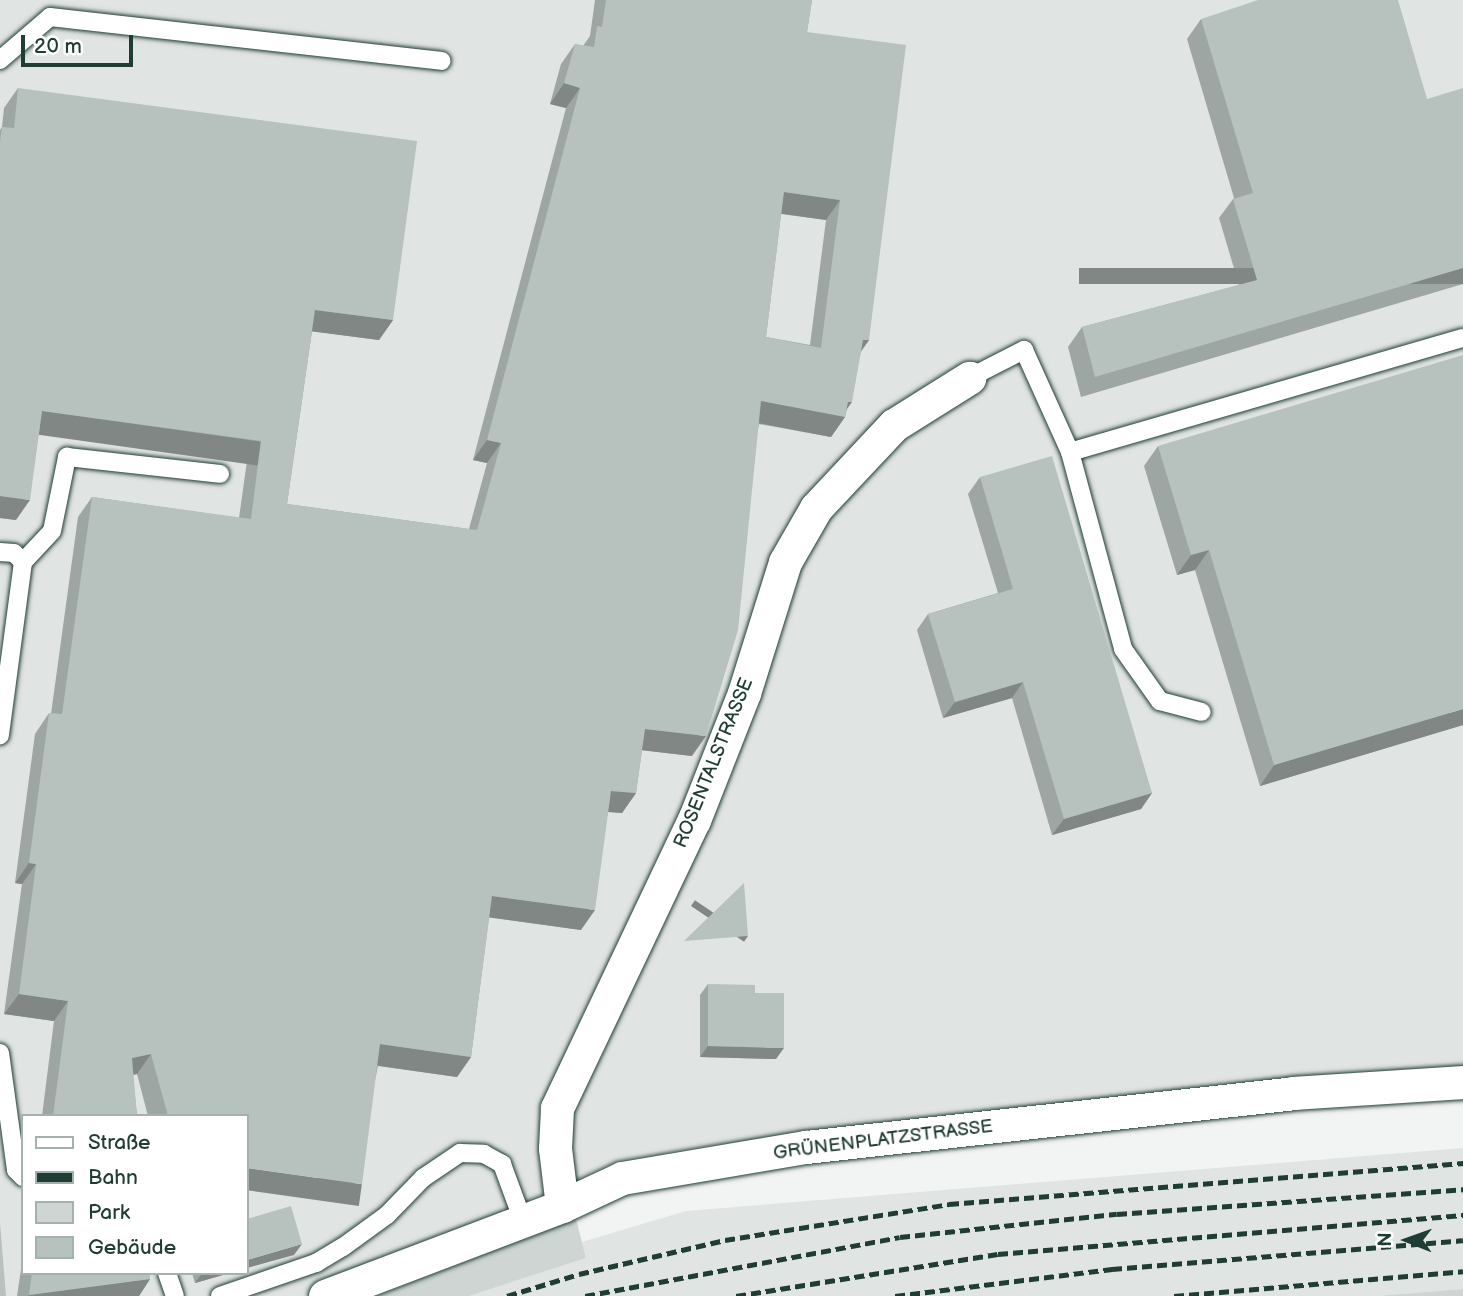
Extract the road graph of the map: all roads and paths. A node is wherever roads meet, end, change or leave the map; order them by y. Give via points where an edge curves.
1 (0, 60) edge
2 (442, 61) dead end
3 (1463, 338) edge
4 (969, 378) joint
5 (1070, 452) junction
6 (220, 474) dead end
7 (0, 552) edge
8 (23, 562) junction
9 (1202, 712) dead end
10 (0, 735) edge
11 (0, 1053) edge
12 (1463, 1082) edge
13 (21, 1175) edge
14 (562, 1206) junction
15 (523, 1221) junction
16 (168, 1275) edge
17 (175, 1296) edge
18 (220, 1296) edge
19 (325, 1296) edge

1 - 2 lane via 50,16
3 - 5 lane
4 - 5 lane via 1024,351
4 - 14 street, ROSENTALSTRASSE via 894,425 816,508 785,562 744,693 694,820 557,1108 555,1148
5 - 9 lane via 1123,649 1160,701
6 - 8 lane via 67,457 52,531
7 - 8 lane via 14,553
8 - 10 lane
11 - 13 lane via 16,1170
12 - 14 street, GRÜNENPLATZSTRASSE via 1293,1093 806,1147 622,1178
14 - 15 street, GRÜNENPLATZSTRASSE
15 - 18 lane via 502,1164 484,1154 460,1153 423,1178 387,1215 343,1247 316,1263
15 - 19 street, GRÜNENPLATZSTRASSE
16 - 17 lane

